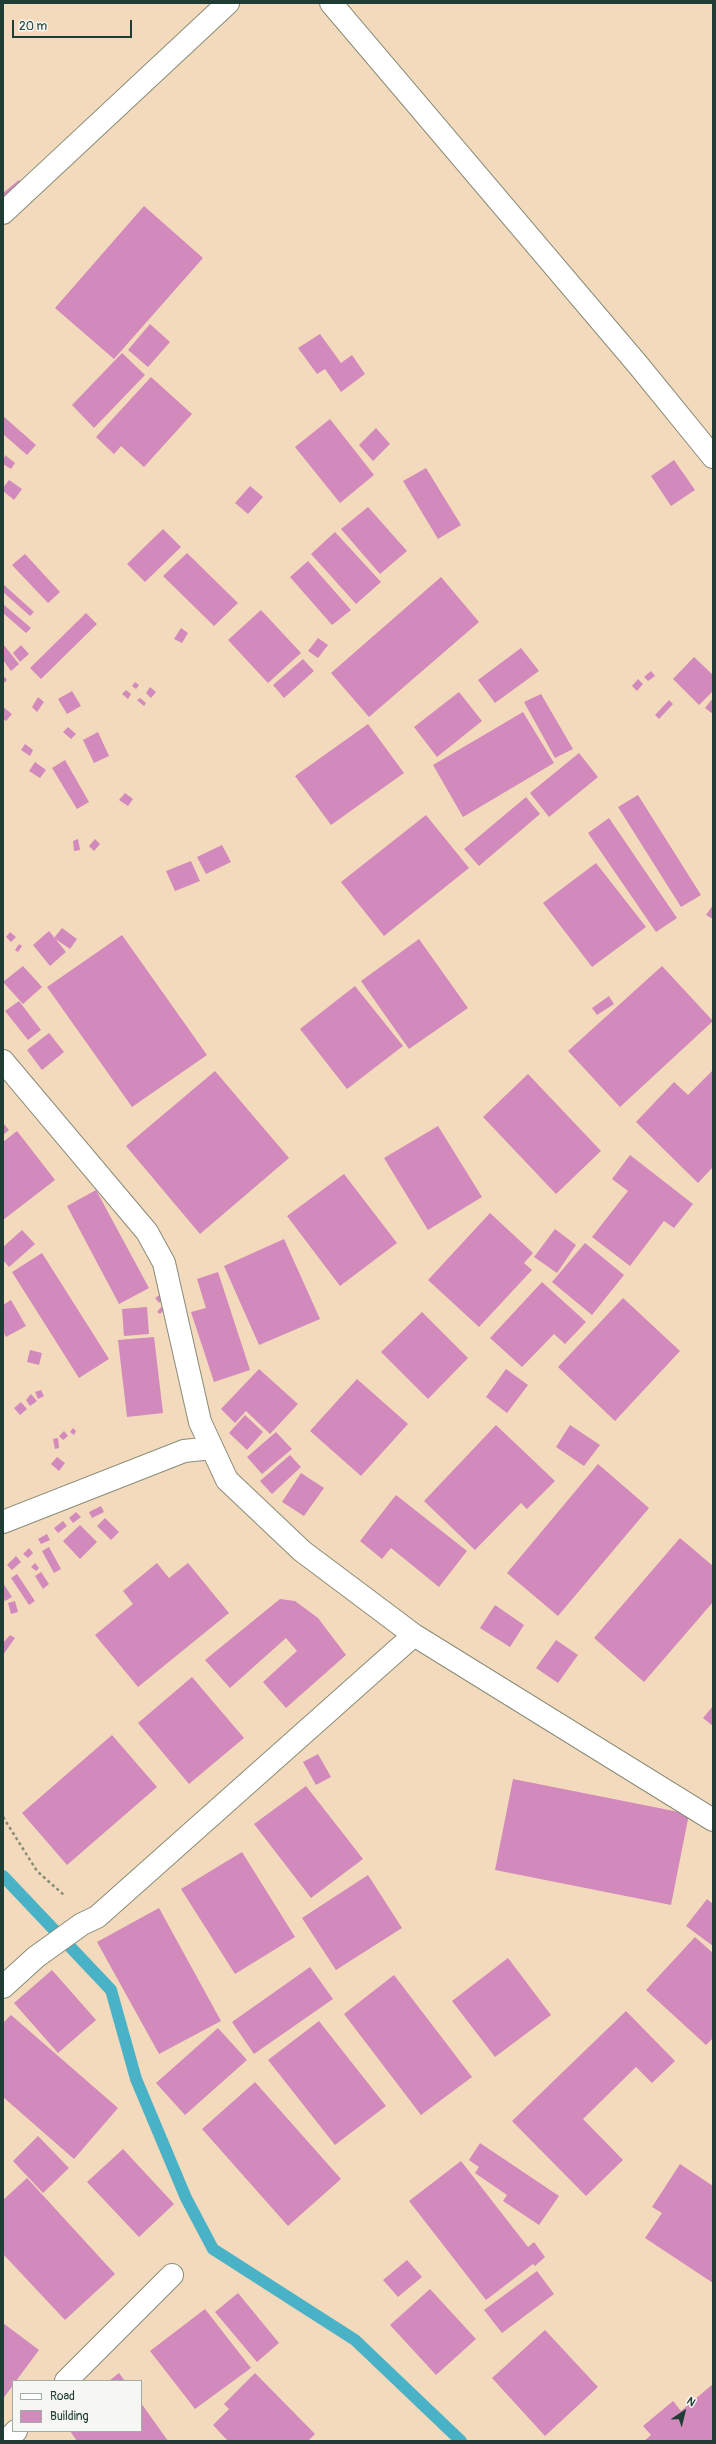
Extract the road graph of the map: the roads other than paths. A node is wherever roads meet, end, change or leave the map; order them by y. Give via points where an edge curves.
1 (228, 3) edge
2 (331, 3) edge
3 (3, 213) edge
4 (713, 458) edge
5 (3, 1061) edge
6 (212, 1448) junction
7 (3, 1522) edge
8 (414, 1635) junction
9 (713, 1820) edge
10 (3, 1987) edge
11 (172, 2275) dead end
12 (67, 2380) edge
13 (15, 2432) edge
14 (6, 2441) edge

1 - 3 street
2 - 4 street via 639,366
5 - 6 street via 147,1232 164,1263 200,1422
6 - 7 street via 184,1451
6 - 8 street via 227,1480 302,1551
8 - 9 street
8 - 10 street via 90,1920 36,1957
11 - 12 street
13 - 14 street

